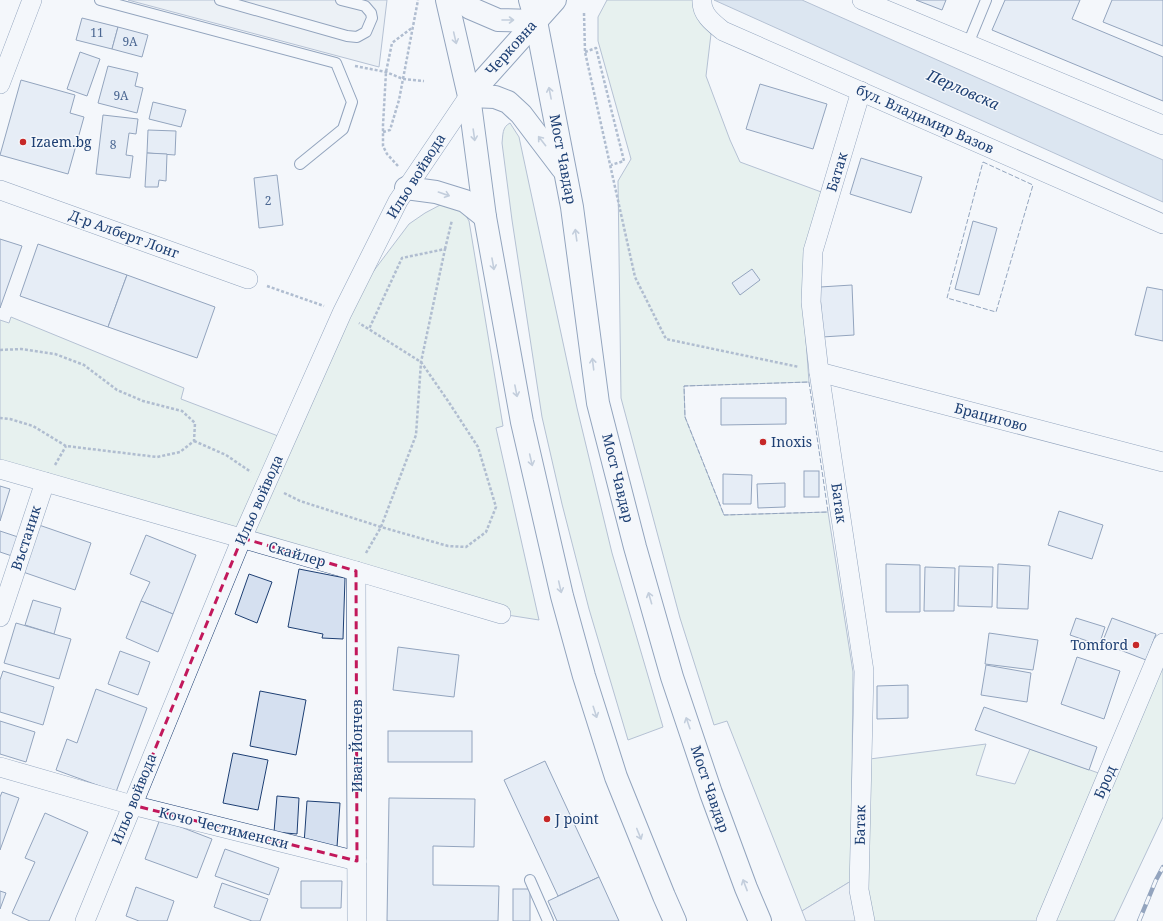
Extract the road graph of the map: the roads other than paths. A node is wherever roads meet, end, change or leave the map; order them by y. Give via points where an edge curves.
1 (32, 0) edge
2 (100, 0) edge
3 (220, 0) edge
4 (341, 0) edge
5 (447, 0) edge
6 (460, 0) edge
7 (555, 0) edge
8 (702, 0) edge
9 (862, 0) edge
10 (986, 0) edge
11 (533, 10) edge
12 (968, 44) junction
13 (0, 84) edge
14 (861, 90) junction
15 (468, 96) junction
16 (1163, 125) edge
17 (300, 164) dead end
18 (566, 172) junction
19 (409, 184) junction
20 (0, 190) edge
21 (484, 217) junction
22 (1163, 224) edge
23 (248, 279) road end
24 (819, 372) junction
25 (1163, 462) edge
26 (0, 469) edge
27 (45, 482) junction
28 (242, 538) junction
29 (356, 571) junction
30 (500, 614) dead end
31 (0, 617) edge
32 (1163, 643) edge
33 (0, 767) edge
34 (132, 805) junction
35 (357, 861) junction
36 (530, 880) dead end
37 (85, 921) edge
38 (357, 921) edge
39 (548, 921) edge
40 (675, 921) edge
41 (760, 921) edge
42 (865, 921) edge
43 (1046, 921) edge

1 - 13 street
2 - 17 lane via 336,63 352,102 343,129
3 - 4 lane via 347,36 357,37 366,32 372,18 371,13 365,6
5 -> 15 main road
6 -> 11 main road via 470,8 498,20
7 - 11 main road, Черковна
8 - 14 street, бул. Владимир Вазов via 701,5 709,20 723,30
9 - 12 street
10 - 12 lane
11 - 15 main road, Черковна
18 -> 11 main road, Мост Чавдар
12 - 16 street
14 - 22 street, бул. Владимир Вазов
14 - 24 street, Батак via 813,251 811,302
18 -> 15 main road via 508,102 495,97
15 - 19 street, Ильо войвода
15 -> 21 main road
41 -> 18 main road, Мост Чавдар via 711,794 672,677 635,547 598,403
19 -> 21 main road via 465,201
19 - 28 street, Ильо войвода via 398,200 342,313
20 - 23 street, Д-р Алберт Лонг
21 -> 40 main road via 522,422 562,596 586,684 616,777
24 - 25 street, Брацигово
24 - 42 street, Батак via 864,671 859,890
26 - 27 street, Скайлер
27 - 28 street, Скайлер
27 - 31 street, Въстаник
28 - 29 street, Скайлер
28 - 34 street, Ильо войвода
29 - 30 street, Скайлер
29 - 35 street, Иван Йончев
32 - 43 street, Брод
33 - 34 street, Кочо Честименски
34 - 35 street, Кочо Честименски
34 - 37 street, Ильо войвода
35 - 38 street, Иван Йончев
36 - 39 lane

